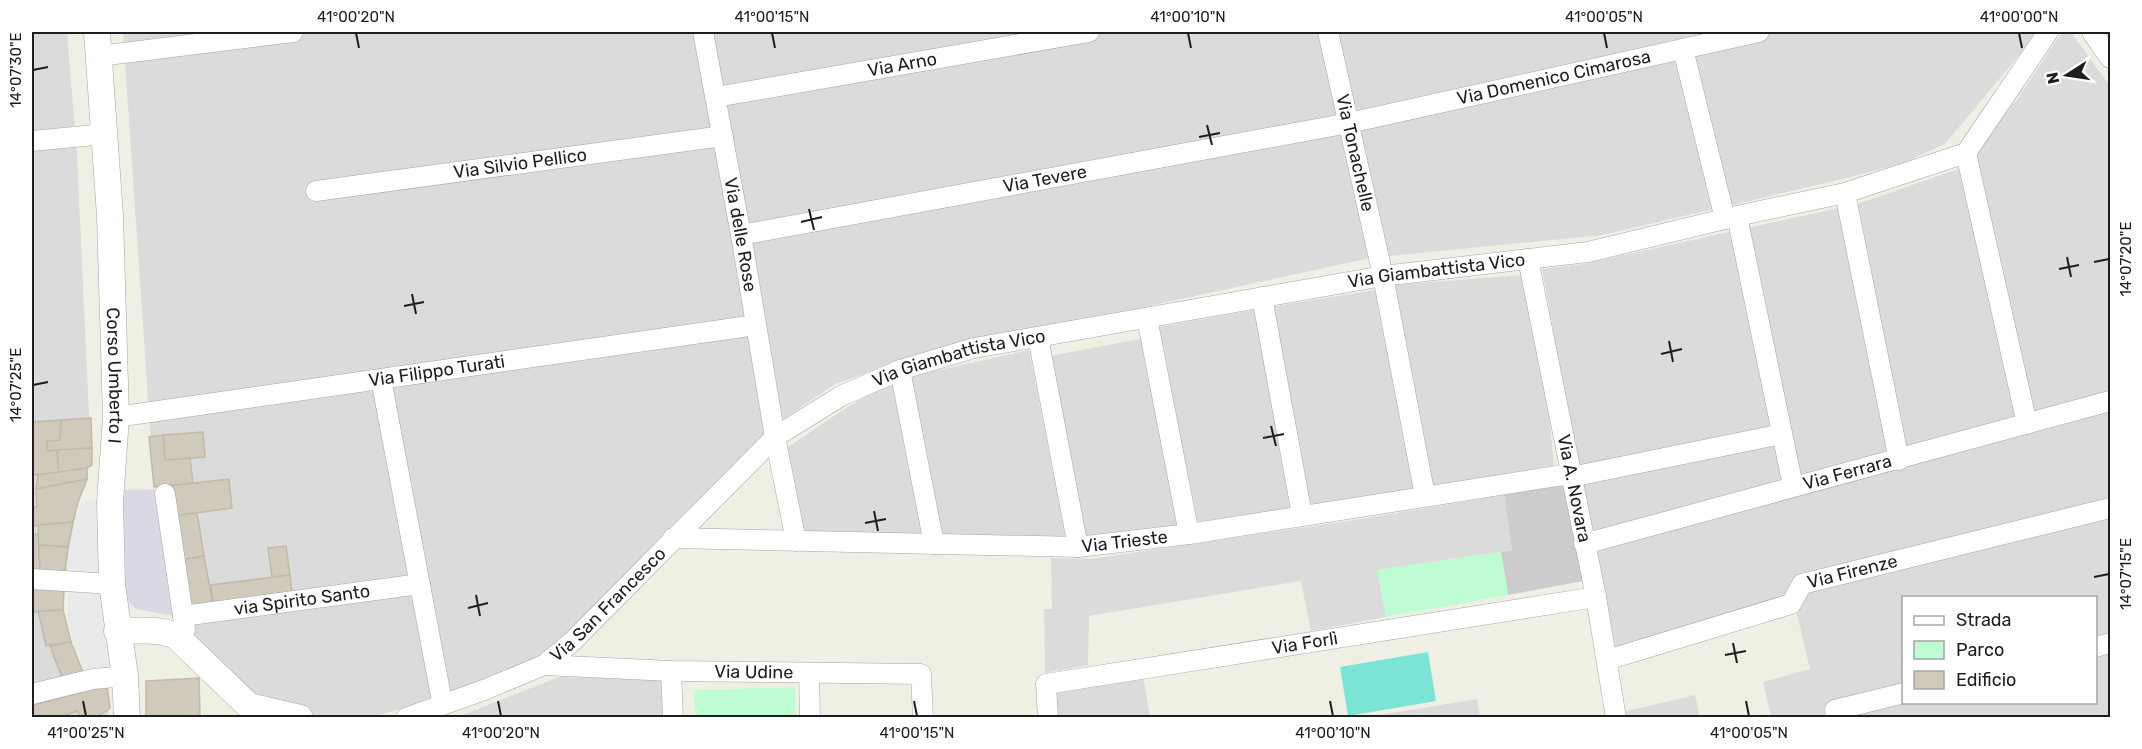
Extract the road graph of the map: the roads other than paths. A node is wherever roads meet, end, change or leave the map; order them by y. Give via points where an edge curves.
1 (293, 32) edge
2 (703, 32) edge
3 (1089, 32) edge
4 (1328, 32) edge
5 (1759, 32) edge
6 (2048, 32) edge
7 (98, 44) edge
8 (1683, 49) junction
9 (716, 97) junction
10 (1349, 123) junction
11 (105, 134) junction
12 (723, 136) junction
13 (32, 141) edge
14 (1966, 153) junction
15 (316, 191) dead end
16 (1845, 193) junction
17 (1731, 217) junction
18 (741, 235) junction
19 (1528, 259) junction
20 (1383, 276) junction
21 (1262, 297) junction
22 (1147, 318) junction
23 (756, 325) junction
24 (1038, 337) junction
25 (900, 370) junction
26 (381, 379) junction
27 (2110, 401) edge
28 (117, 417) junction
29 (2027, 424) junction
30 (1782, 434) junction
31 (775, 437) junction
32 (1899, 460) junction
33 (1571, 476) junction
34 (1793, 486) junction
35 (165, 494) dead end
36 (1425, 496) junction
37 (2110, 508) edge
38 (1302, 515) junction
39 (1189, 534) junction
40 (673, 538) junction
41 (796, 541) junction
42 (934, 544) junction
43 (1584, 544) junction
44 (1078, 547) junction
45 (32, 579) edge
46 (112, 584) junction
47 (420, 584) junction
48 (1596, 597) junction
49 (183, 616) junction
50 (117, 631) junction
51 (188, 647) junction
52 (1607, 660) junction
53 (544, 665) junction
54 (671, 671) junction
55 (809, 673) junction
56 (125, 676) junction
57 (1902, 693) edge
58 (32, 694) edge
59 (441, 696) dead end
60 (252, 712) edge
61 (127, 717) edge
62 (300, 717) edge
63 (406, 717) edge
64 (673, 717) edge
65 (810, 717) edge
66 (923, 717) edge
67 (1048, 717) edge
68 (1616, 717) edge
69 (1836, 717) edge

1 - 7 street
2 - 9 street, Via delle Rose
3 - 9 street, Via Arno
4 - 10 street, Via Tonachelle
5 - 8 street, Via Domenico Cimarosa
6 - 14 street
7 - 11 street, Corso Umberto I
8 - 10 street, Via Domenico Cimarosa
8 - 17 street
9 - 12 street, Via delle Rose
10 - 18 street, Via Tevere
10 - 20 street, Via Tonachelle
11 - 13 street
11 - 28 street, Corso Umberto I
12 - 15 street, Via Silvio Pellico
12 - 18 street, Via delle Rose
14 - 16 street, Via Giambattista Vico
14 - 29 street
16 - 17 street, Via Giambattista Vico
16 - 32 street
17 - 19 street, Via Giambattista Vico via 1588,252
17 - 30 street
18 - 23 street, Via delle Rose
19 - 20 street, Via Giambattista Vico
19 - 33 street, Via A. Novara
20 - 21 street, Via Giambattista Vico
20 - 36 street, Via Tonachelle
21 - 22 street, Via Giambattista Vico
21 - 38 street
22 - 24 street, Via Giambattista Vico
22 - 39 street
23 - 26 street, Via Filippo Turati
23 - 31 street, Via delle Rose
24 - 25 street, Via Giambattista Vico via 974,348
24 - 44 street
25 - 31 street, Via Giambattista Vico via 841,396
25 - 42 street
26 - 28 street, Via Filippo Turati
26 - 47 street
27 - 29 street, Via Ferrara
28 - 46 street, Corso Umberto I via 110,502
29 - 32 street, Via Ferrara
30 - 33 street, Via Trieste
30 - 34 street
31 - 40 street, Via San Francesco
31 - 41 street, Via delle Rose
32 - 34 street, Via Ferrara
33 - 36 street, Via Trieste
33 - 43 street, Via A. Novara
34 - 43 street, Via Ferrara
35 - 49 street
36 - 38 street, Via Trieste
37 - 52 street, Via Firenze via 1802,584 1791,604
38 - 39 street, Via Trieste
39 - 44 street, Via Trieste
40 - 41 street, Via Trieste
40 - 53 street, Via San Francesco via 572,642
41 - 42 street, Via Trieste
42 - 44 street, Via Trieste
43 - 48 street, Via A. Novara
45 - 46 street
46 - 50 street, Corso Umberto I
47 - 49 street, via Spirito Santo
47 - 59 street
48 - 52 street, Via A. Novara
48 - 67 street, Via Forlì via 1047,684
49 - 51 street
50 - 51 street via 166,632
50 - 56 street, Corso Umberto I
51 - 60 street
52 - 68 street, Via A. Novara
53 - 54 street, Via Udine
53 - 63 street, Via San Francesco
54 - 55 street, Via Udine
54 - 64 street
55 - 65 street
55 - 66 street, Via Udine via 921,674
56 - 58 street via 93,679
56 - 61 street, Corso Umberto I
57 - 69 street via 1835,710
60 - 62 street

